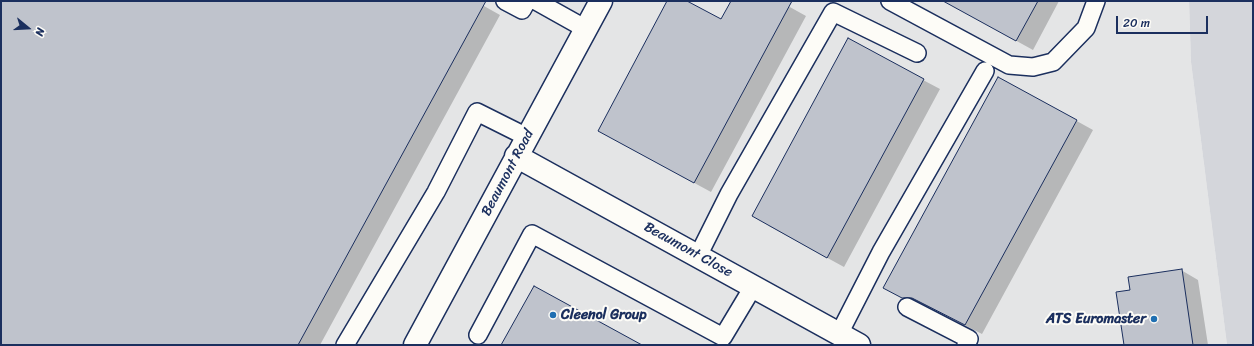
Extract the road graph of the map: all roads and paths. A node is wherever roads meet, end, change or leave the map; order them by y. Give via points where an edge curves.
1 (505, 1) edge
2 (527, 1) edge
3 (536, 1) edge
4 (601, 1) edge
5 (890, 1) edge
6 (1096, 1) edge
7 (586, 29) junction
8 (917, 53) dead end
9 (985, 71) dead end
10 (527, 137) junction
11 (516, 156) junction
12 (698, 256) junction
13 (753, 287) junction
14 (907, 307) dead end
15 (839, 334) junction
16 (478, 335) dead end
17 (345, 345) edge
18 (415, 345) edge
19 (859, 345) edge
20 (966, 345) edge

1 - 2 lane via 522,10
3 - 7 lane
4 - 7 street, Beaumont Road
5 - 6 lane via 1009,65 1033,67 1053,62 1086,28
7 - 10 street, Beaumont Road
8 - 12 lane via 833,12 729,194
9 - 15 lane via 881,252
10 - 11 street, Beaumont Road
10 - 17 lane via 477,112 436,192
11 - 12 street, Beaumont Close
11 - 18 street, Beaumont Road
12 - 13 street, Beaumont Close
13 - 15 street, Beaumont Close
13 - 16 lane via 723,337 532,234
14 - 20 lane via 969,339
15 - 19 street, Beaumont Close

